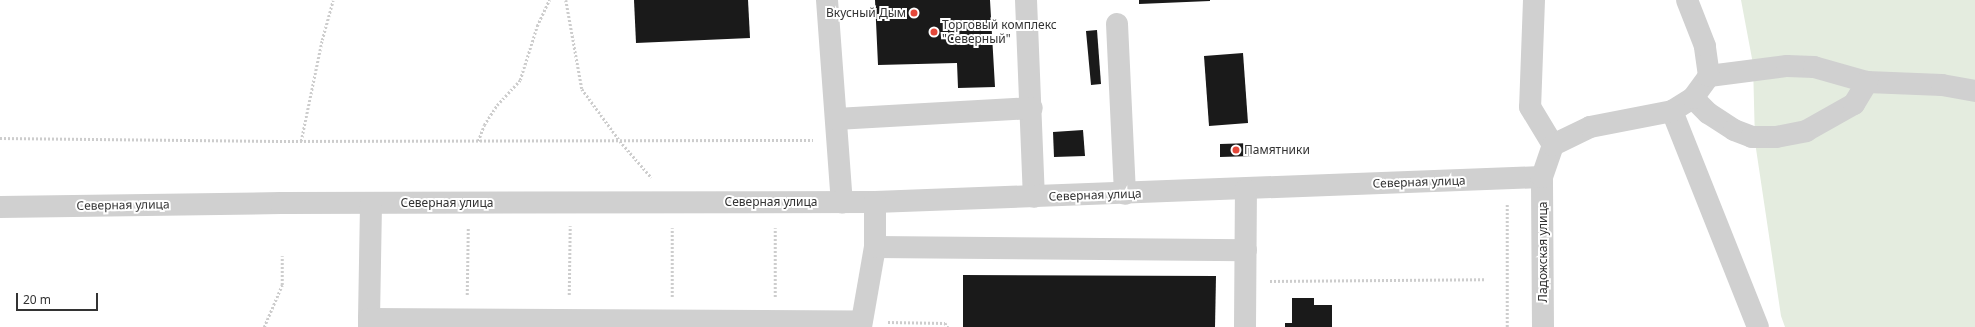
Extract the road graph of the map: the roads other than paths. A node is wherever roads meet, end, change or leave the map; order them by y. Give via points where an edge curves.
1 (827, 0) edge
2 (1026, 0) edge
3 (1534, 0) edge
4 (1687, 0) edge
5 (1117, 24) dead end
6 (1709, 76) junction
7 (1867, 82) junction
8 (1975, 92) edge
9 (1693, 98) junction
10 (1032, 108) junction
11 (1672, 111) junction
12 (836, 119) junction
13 (1553, 145) junction
14 (1542, 177) junction
15 (1246, 190) junction
16 (1125, 194) junction
17 (1034, 197) junction
18 (842, 202) junction
19 (875, 202) junction
20 (371, 203) junction
21 (2, 204) edge
22 (875, 247) junction
23 (1246, 250) junction
24 (369, 323) edge
25 (861, 324) edge
26 (1245, 327) edge
27 (1543, 327) edge
28 (1758, 327) edge

1 - 12 street
2 - 10 street
3 - 13 street via 1530,107
4 - 6 street via 1705,46
5 - 16 street
6 - 7 street via 1787,66 1814,67
6 - 9 street
7 - 8 street via 1942,85
7 - 9 street via 1854,104 1806,131 1776,137 1752,136 1734,130 1708,113
9 - 11 street
10 - 12 street
10 - 17 street
11 - 13 street via 1590,127
11 - 28 street
12 - 18 street
13 - 14 street, Ладожская улица
14 - 15 street, Северная улица
14 - 27 street, Ладожская улица
15 - 16 street, Северная улица
15 - 23 street
16 - 17 street, Северная улица
17 - 19 street, Северная улица
18 - 19 street, Северная улица
18 - 20 street, Северная улица
19 - 22 street
20 - 21 street, Северная улица
20 - 24 street
22 - 23 street
22 - 25 street
23 - 26 street
24 - 25 street via 467,319

